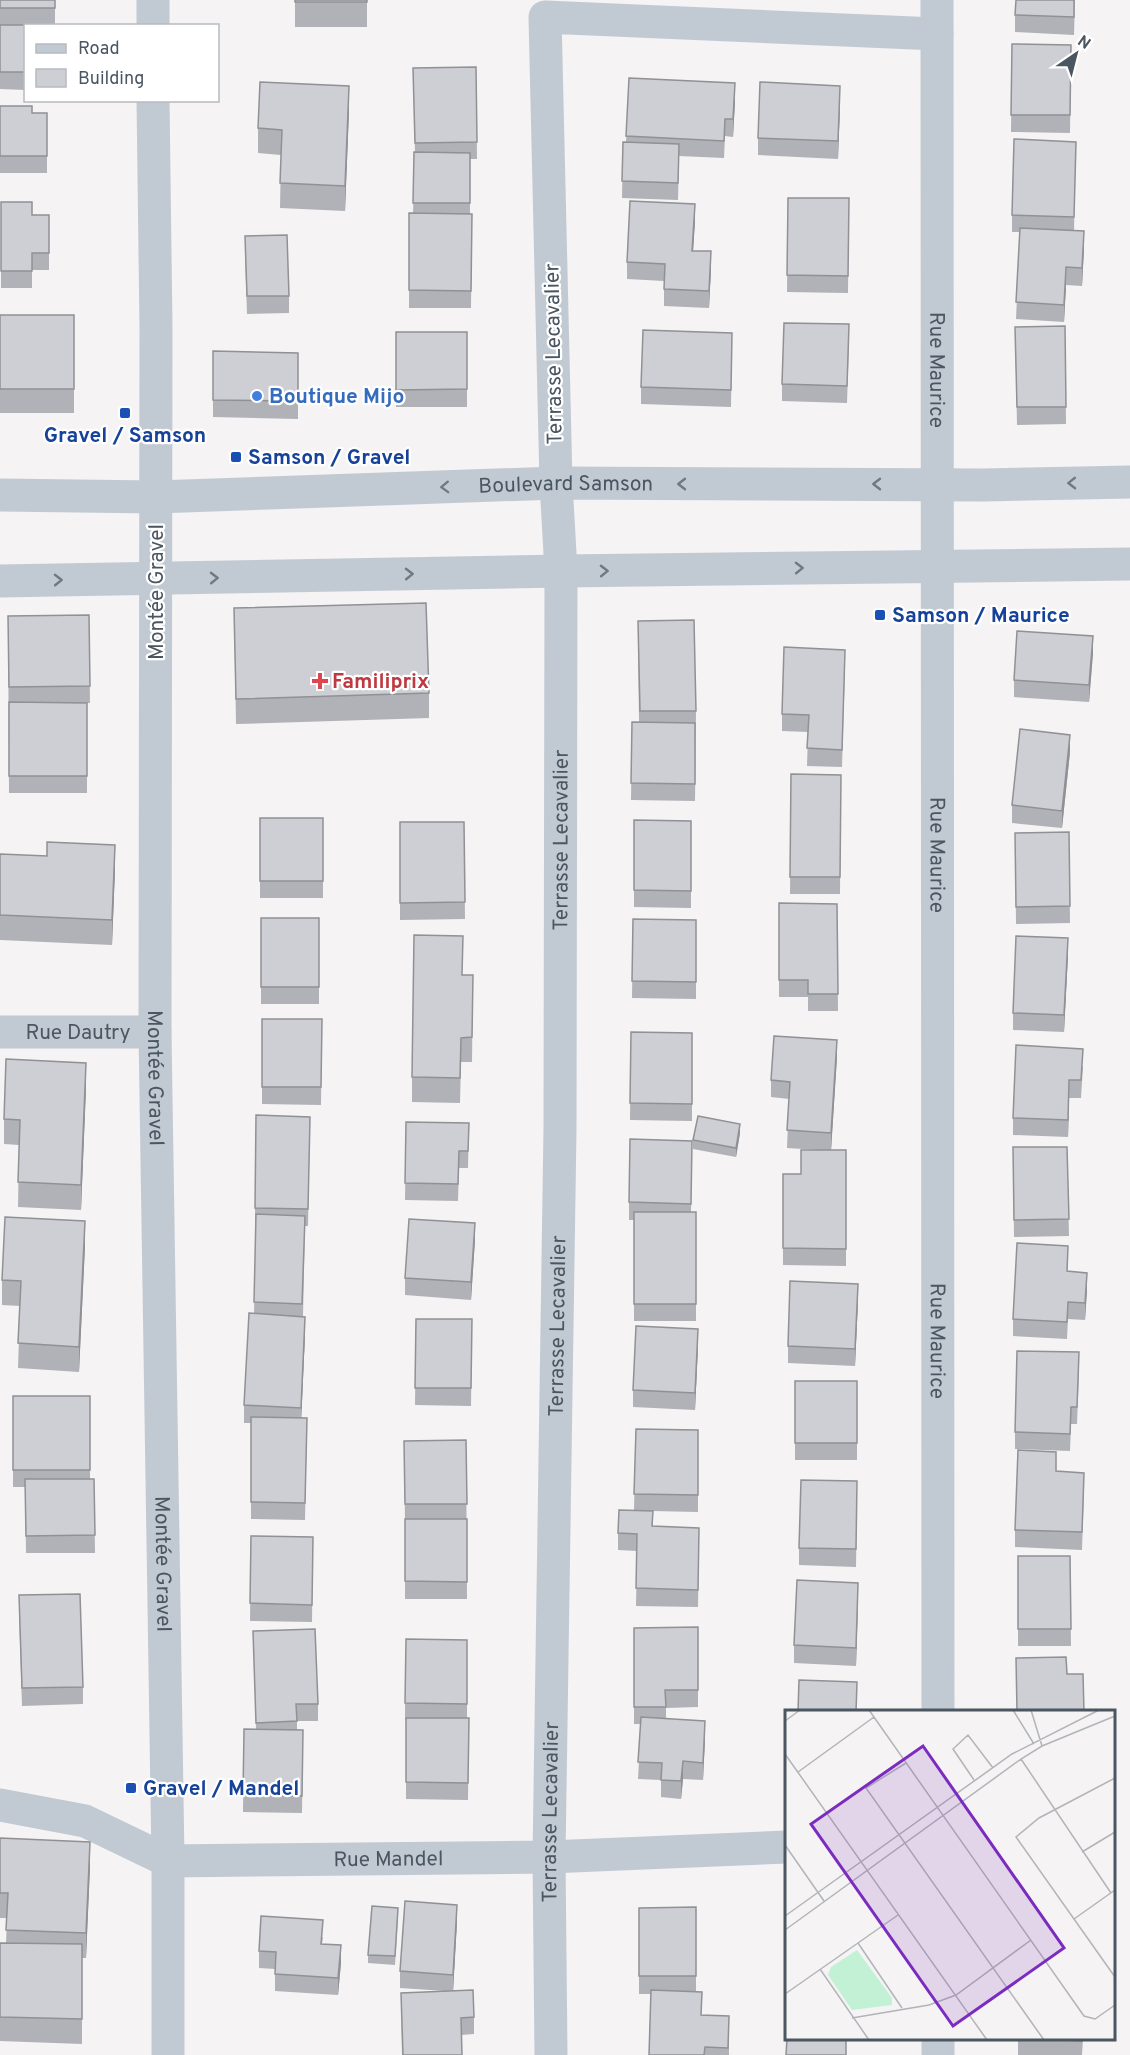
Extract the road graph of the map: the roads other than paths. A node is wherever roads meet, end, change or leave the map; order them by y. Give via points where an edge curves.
1 (153, 0) edge
2 (937, 0) edge
3 (153, 24) edge
4 (937, 34) junction
5 (153, 102) edge
6 (1130, 482) edge
7 (556, 483) junction
8 (937, 485) junction
9 (0, 495) edge
10 (156, 497) junction
11 (1130, 564) edge
12 (937, 566) junction
13 (561, 571) junction
14 (155, 579) junction
15 (0, 581) edge
16 (0, 1032) edge
17 (155, 1032) junction
18 (938, 1710) edge
19 (0, 1805) edge
20 (785, 1847) edge
21 (549, 1857) junction
22 (168, 1861) junction
23 (168, 2055) edge
24 (551, 2055) edge

1 - 3 street
2 - 4 street, Rue Maurice
4 - 7 street, Terrasse Lecavalier via 545,17
4 - 8 street, Rue Maurice
5 - 10 street, Montée Gravel
6 -> 8 street, Boulevard Samson
8 -> 7 street, Boulevard Samson
7 -> 10 street, Boulevard Samson
7 - 13 street, Terrasse Lecavalier
8 - 12 street, Rue Maurice
9 - 10 street, Boulevard Samson
10 - 14 street, Montée Gravel
11 - 12 street
13 -> 12 street
12 - 18 street, Rue Maurice
14 -> 13 street
13 - 21 street, Terrasse Lecavalier via 560,1128
15 -> 14 street
14 - 17 street, Montée Gravel
16 - 17 street, Rue Dautry
17 - 22 street, Montée Gravel
19 - 22 street, Rue Mandel via 85,1821
20 - 21 street, Rue Mandel
21 - 22 street, Rue Mandel
21 - 24 street, Terrasse Lecavalier
22 - 23 street, Montée Gravel

